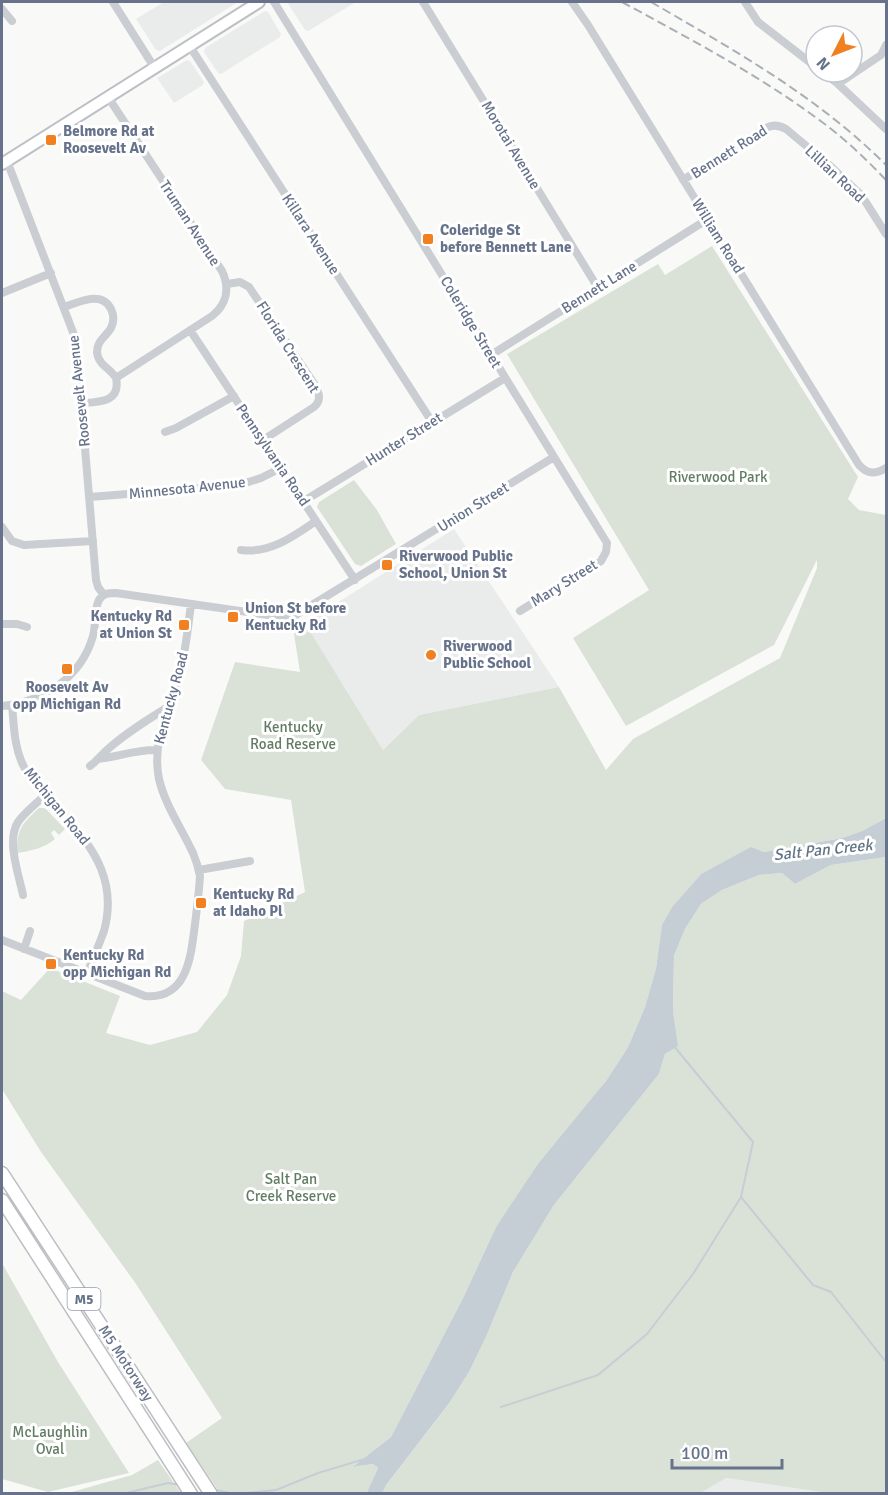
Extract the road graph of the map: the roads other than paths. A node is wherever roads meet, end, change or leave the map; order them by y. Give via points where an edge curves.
1 (113, 2) edge
2 (259, 2) edge
3 (274, 2) edge
4 (423, 2) edge
5 (572, 2) edge
6 (757, 2) edge
7 (747, 4) edge
8 (2, 9) edge
9 (12, 21) dead end
10 (189, 45) junction
11 (886, 45) edge
12 (804, 57) edge
13 (864, 66) edge
14 (154, 67) junction
15 (838, 84) edge
16 (108, 97) junction
17 (774, 125) joint
18 (886, 129) edge
19 (4, 162) edge
20 (683, 180) junction
21 (708, 219) junction
22 (886, 234) edge
23 (51, 273) junction
24 (227, 284) junction
25 (598, 288) junction
26 (2, 293) edge
27 (64, 307) junction
28 (190, 330) junction
29 (491, 355) junction
30 (116, 378) junction
31 (505, 378) junction
32 (234, 396) junction
33 (82, 404) junction
34 (432, 422) junction
35 (165, 432) dead end
36 (263, 440) junction
37 (554, 457) junction
38 (281, 468) junction
39 (886, 468) edge
40 (90, 497) junction
41 (304, 501) junction
42 (91, 517) junction
43 (316, 521) junction
44 (2, 527) edge
45 (93, 541) junction
46 (75, 543) junction
47 (242, 550) dead end
48 (606, 552) joint
49 (355, 580) junction
50 (104, 595) junction
51 (191, 604) junction
52 (520, 611) dead end
53 (2, 624) edge
54 (27, 627) dead end
55 (12, 705) junction
56 (2, 706) edge
57 (168, 707) junction
58 (157, 750) junction
59 (98, 759) junction
60 (90, 765) dead end
61 (45, 795) junction
62 (250, 861) dead end
63 (199, 870) junction
64 (23, 895) dead end
65 (30, 931) dead end
66 (2, 940) edge
67 (24, 948) junction
68 (87, 974) junction
69 (2, 1173) edge
70 (2, 1200) edge
71 (191, 1494) edge
72 (211, 1494) edge

1 - 14 street
2 - 10 main road
3 - 29 street, Coleridge Street
4 - 25 street, Morotai Avenue
5 - 20 street, William Road
6 - 7 street
7 - 12 street via 758,22
8 - 9 street
10 - 14 main road
10 - 34 street, Killara Avenue
11 - 13 street via 881,55
14 - 16 main road
15 - 18 street
16 - 19 main road
16 - 24 street, Truman Avenue
17 - 20 street, Bennett Road
17 - 22 street, Lillian Road via 786,129 848,183
19 - 23 street, Roosevelt Avenue
20 - 21 street, William Road
21 - 25 street, Bennett Lane
21 - 39 street, William Road via 859,465 864,471 875,473
23 - 26 street
23 - 27 street, Roosevelt Avenue
24 - 28 street, Truman Avenue via 220,309
24 - 36 street, Florida Crescent via 240,282 249,287 320,396 314,407
25 - 29 street, Bennett Lane
27 - 30 street via 92,298 108,305 112,325 99,343 98,355
27 - 33 street, Roosevelt Avenue via 76,340
28 - 30 street, Truman Avenue
28 - 32 street, Pennsylvania Road
29 - 31 street, Coleridge Street
30 - 33 street, Truman Avenue via 116,392 110,399
31 - 34 street, Hunter Street
31 - 37 street, Coleridge Street
32 - 35 street
32 - 36 street, Pennsylvania Road
33 - 40 street, Roosevelt Avenue
34 - 41 street, Hunter Street
36 - 38 street, Pennsylvania Road
37 - 48 street, Coleridge Street via 604,538
37 - 49 street, Union Street
38 - 40 street, Minnesota Avenue via 239,485
38 - 41 street, Pennsylvania Road
40 - 42 street, Roosevelt Avenue
41 - 43 street, Pennsylvania Road
42 - 45 street, Roosevelt Avenue
42 - 46 street via 85,534
43 - 47 street via 276,545
43 - 49 street, Pennsylvania Road
44 - 46 street via 18,543
45 - 46 street
45 - 50 street, Roosevelt Avenue via 96,580
48 - 52 street, Mary Street via 601,561
49 - 51 street, Union Street via 289,617
50 - 51 street, Union Street via 116,593
50 - 55 street via 98,602 92,640 72,673 46,694
51 - 57 street, Kentucky Road via 180,671
53 - 54 street
55 - 56 street
55 - 61 street, Michigan Road via 20,759
57 - 58 street, Kentucky Road
57 - 59 street
58 - 59 street
58 - 63 street, Kentucky Road via 162,790
59 - 60 street
61 - 64 street via 15,829 14,851
61 - 68 street, Michigan Road via 84,838 106,884 104,929
62 - 63 street
63 - 68 street, Kentucky Road via 192,951 182,978 173,989 160,996 145,996
65 - 67 street
66 - 67 street, Kentucky Road
67 - 68 street, Kentucky Road
69 - 72 highway, M5 Motorway / M5
70 - 71 highway, M5 Motorway / M5

